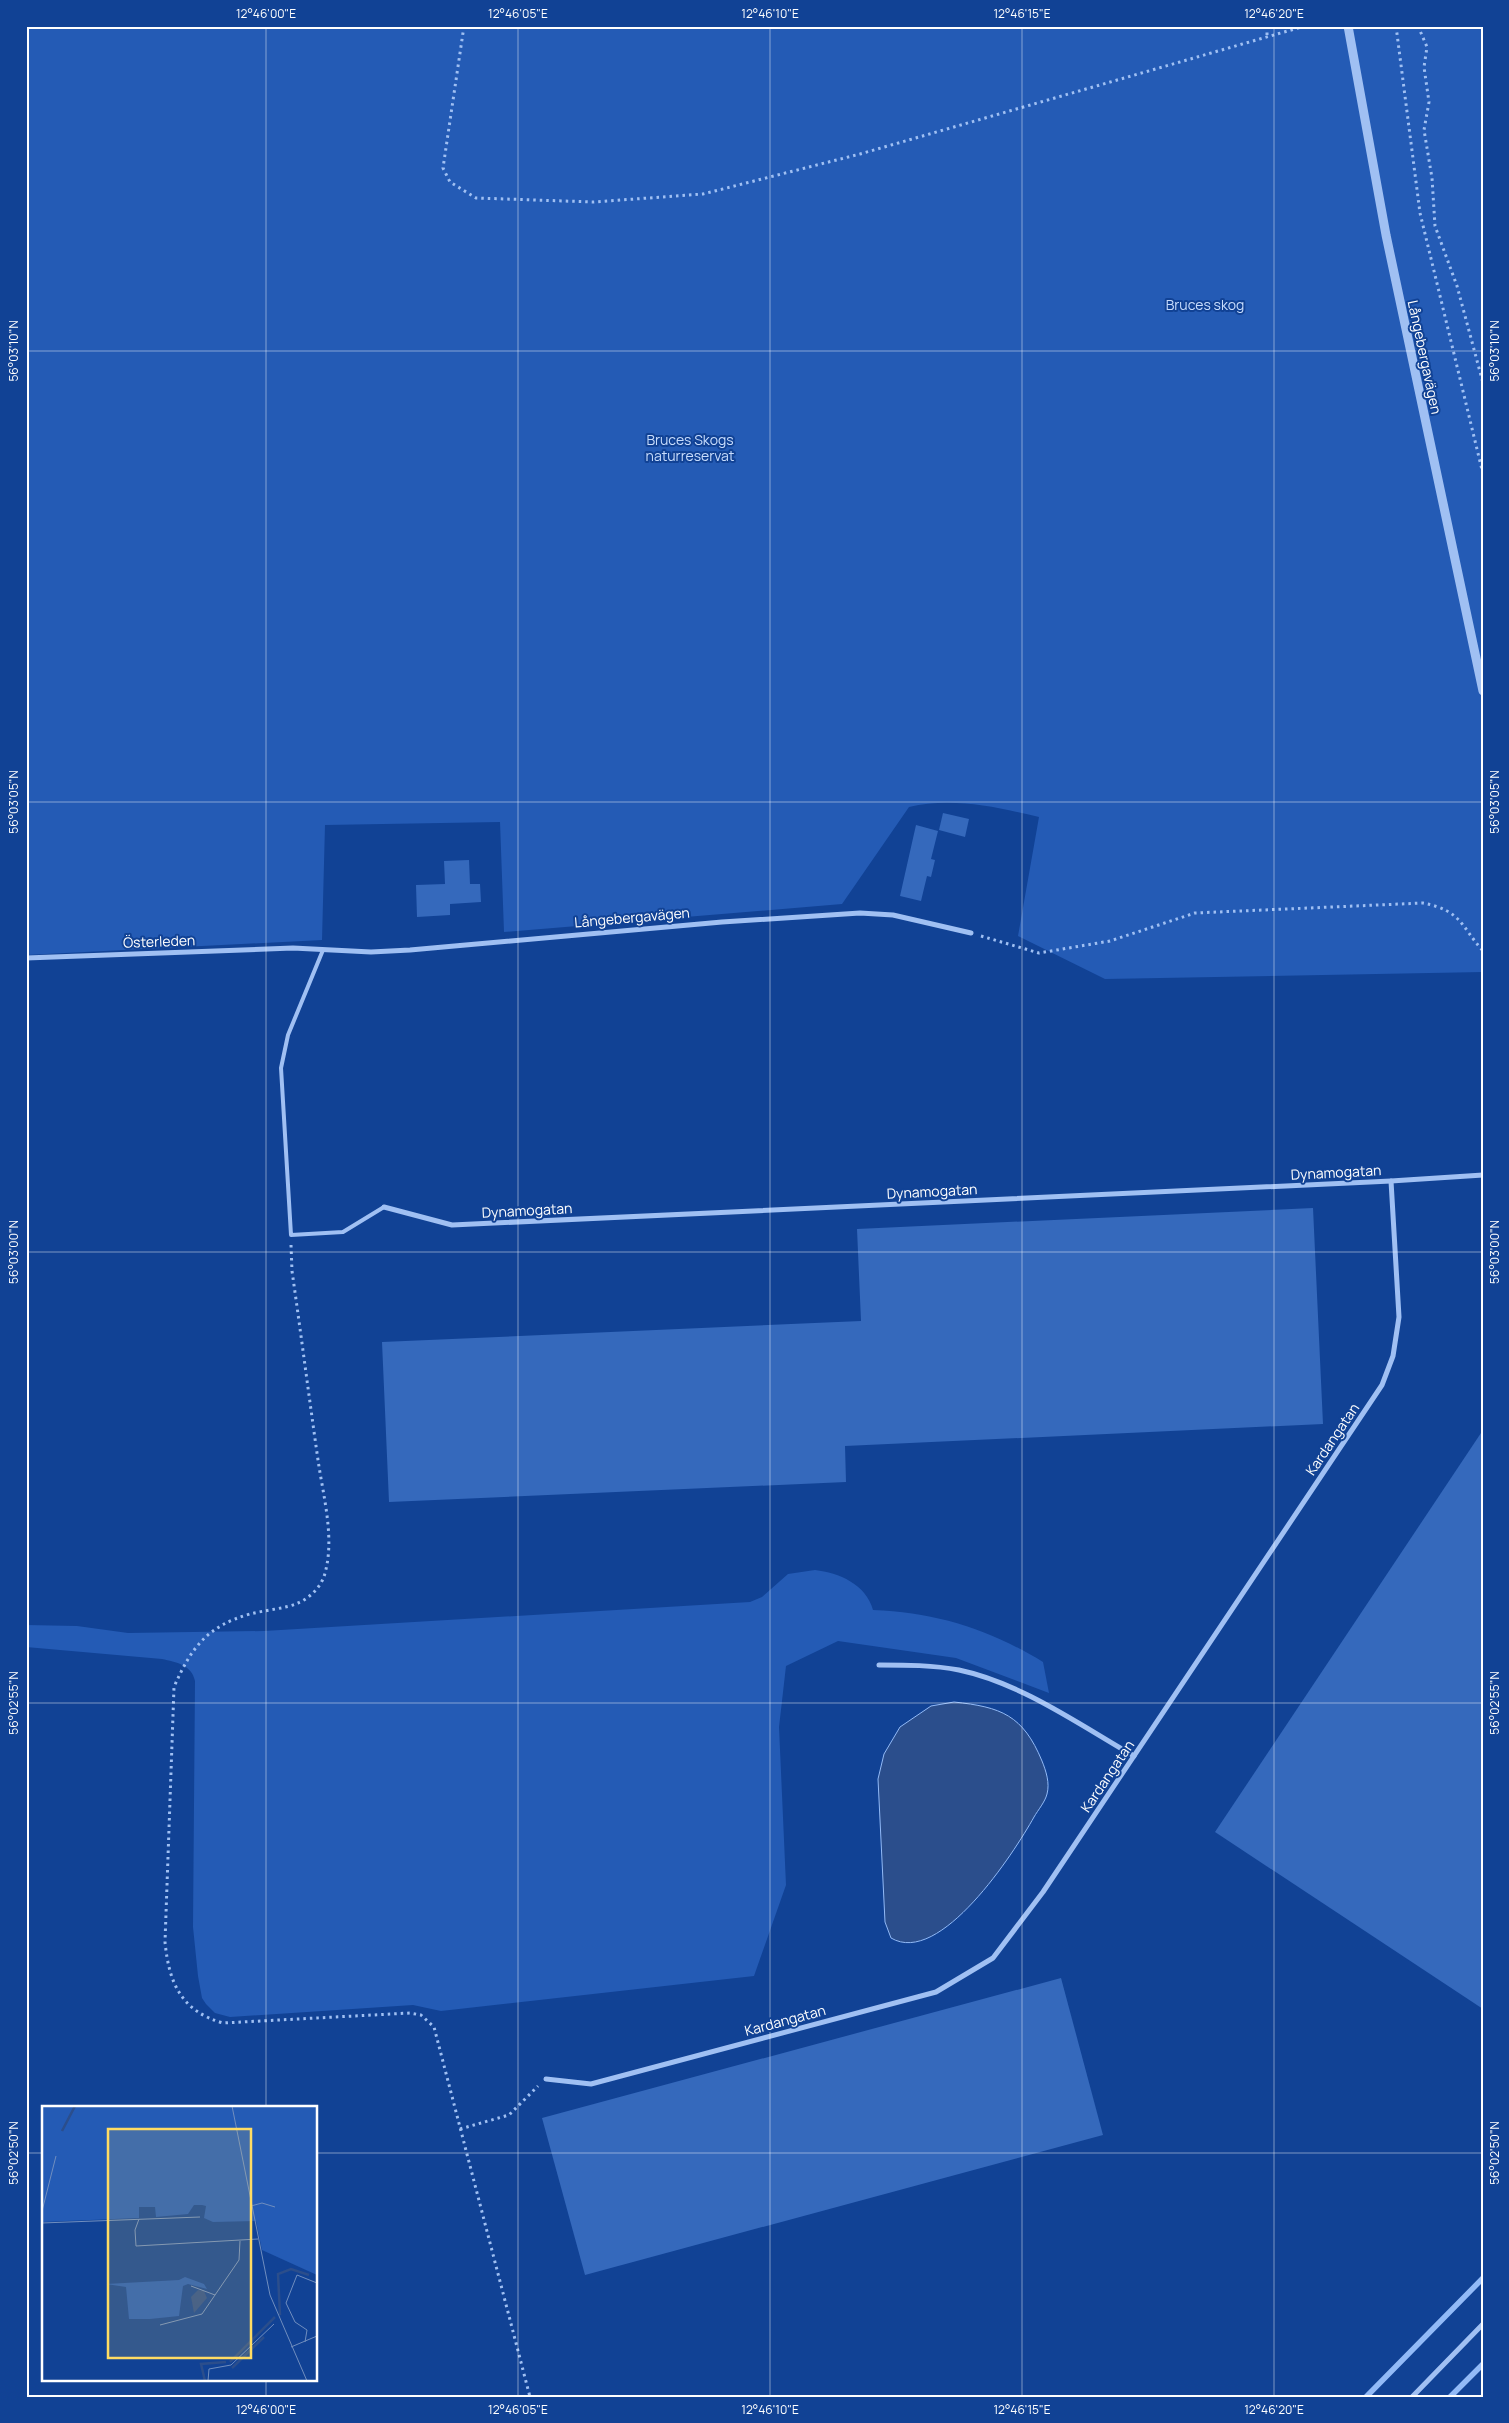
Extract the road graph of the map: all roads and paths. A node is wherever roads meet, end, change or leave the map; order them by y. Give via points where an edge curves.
1 (464, 26) edge
2 (1267, 26) edge
3 (1305, 26) edge
4 (1348, 26) edge
5 (1396, 26) edge
6 (1418, 26) edge
7 (1267, 37) junction
8 (1483, 383) edge
9 (1483, 474) edge
10 (1483, 691) edge
11 (971, 933) joint
12 (293, 948) joint
13 (323, 950) junction
14 (1483, 952) edge
15 (26, 958) edge
16 (1483, 1175) edge
17 (1391, 1181) junction
18 (384, 1207) joint
19 (291, 1235) junction
20 (879, 1666) dead end
21 (1134, 1756) junction
22 (546, 2079) joint
23 (460, 2129) junction
24 (1483, 2324) edge
25 (530, 2397) edge
26 (1412, 2397) edge

1 - 7 path via 443,168 450,182 476,198 594,202 703,194 860,154
2 - 7 path
3 - 7 path
4 - 10 street, Långebergavägen via 1386,235
5 - 9 path via 1420,213
6 - 8 path via 1427,48 1424,67 1429,102 1424,130 1435,226 1457,286
11 - 13 street, Långebergavägen via 872,913 722,922 420,950
11 - 14 path via 1039,953 1110,941 1195,913 1423,903 1437,906 1461,920
12 - 13 street, Långebergavägen
12 - 15 street, Österleden
13 - 19 lane via 288,1035 281,1068
16 - 17 street, Dynamogatan
17 - 18 street, Dynamogatan via 452,1225
17 - 21 street, Kardangatan via 1399,1317 1393,1356 1382,1385
18 - 19 lane via 343,1232
19 - 23 path via 292,1271 327,1523 326,1572 311,1595 298,1603 249,1614 225,1624 203,1639 192,1650 174,1687 165,1942 170,1978 192,2009 223,2023 421,2015 434,2027
20 - 21 street via 928,1665 961,1670 1029,1694
21 - 22 street, Kardangatan via 1018,1928 993,1958 936,1992 591,2084
22 - 23 path via 508,2115
23 - 25 path
24 - 26 street

